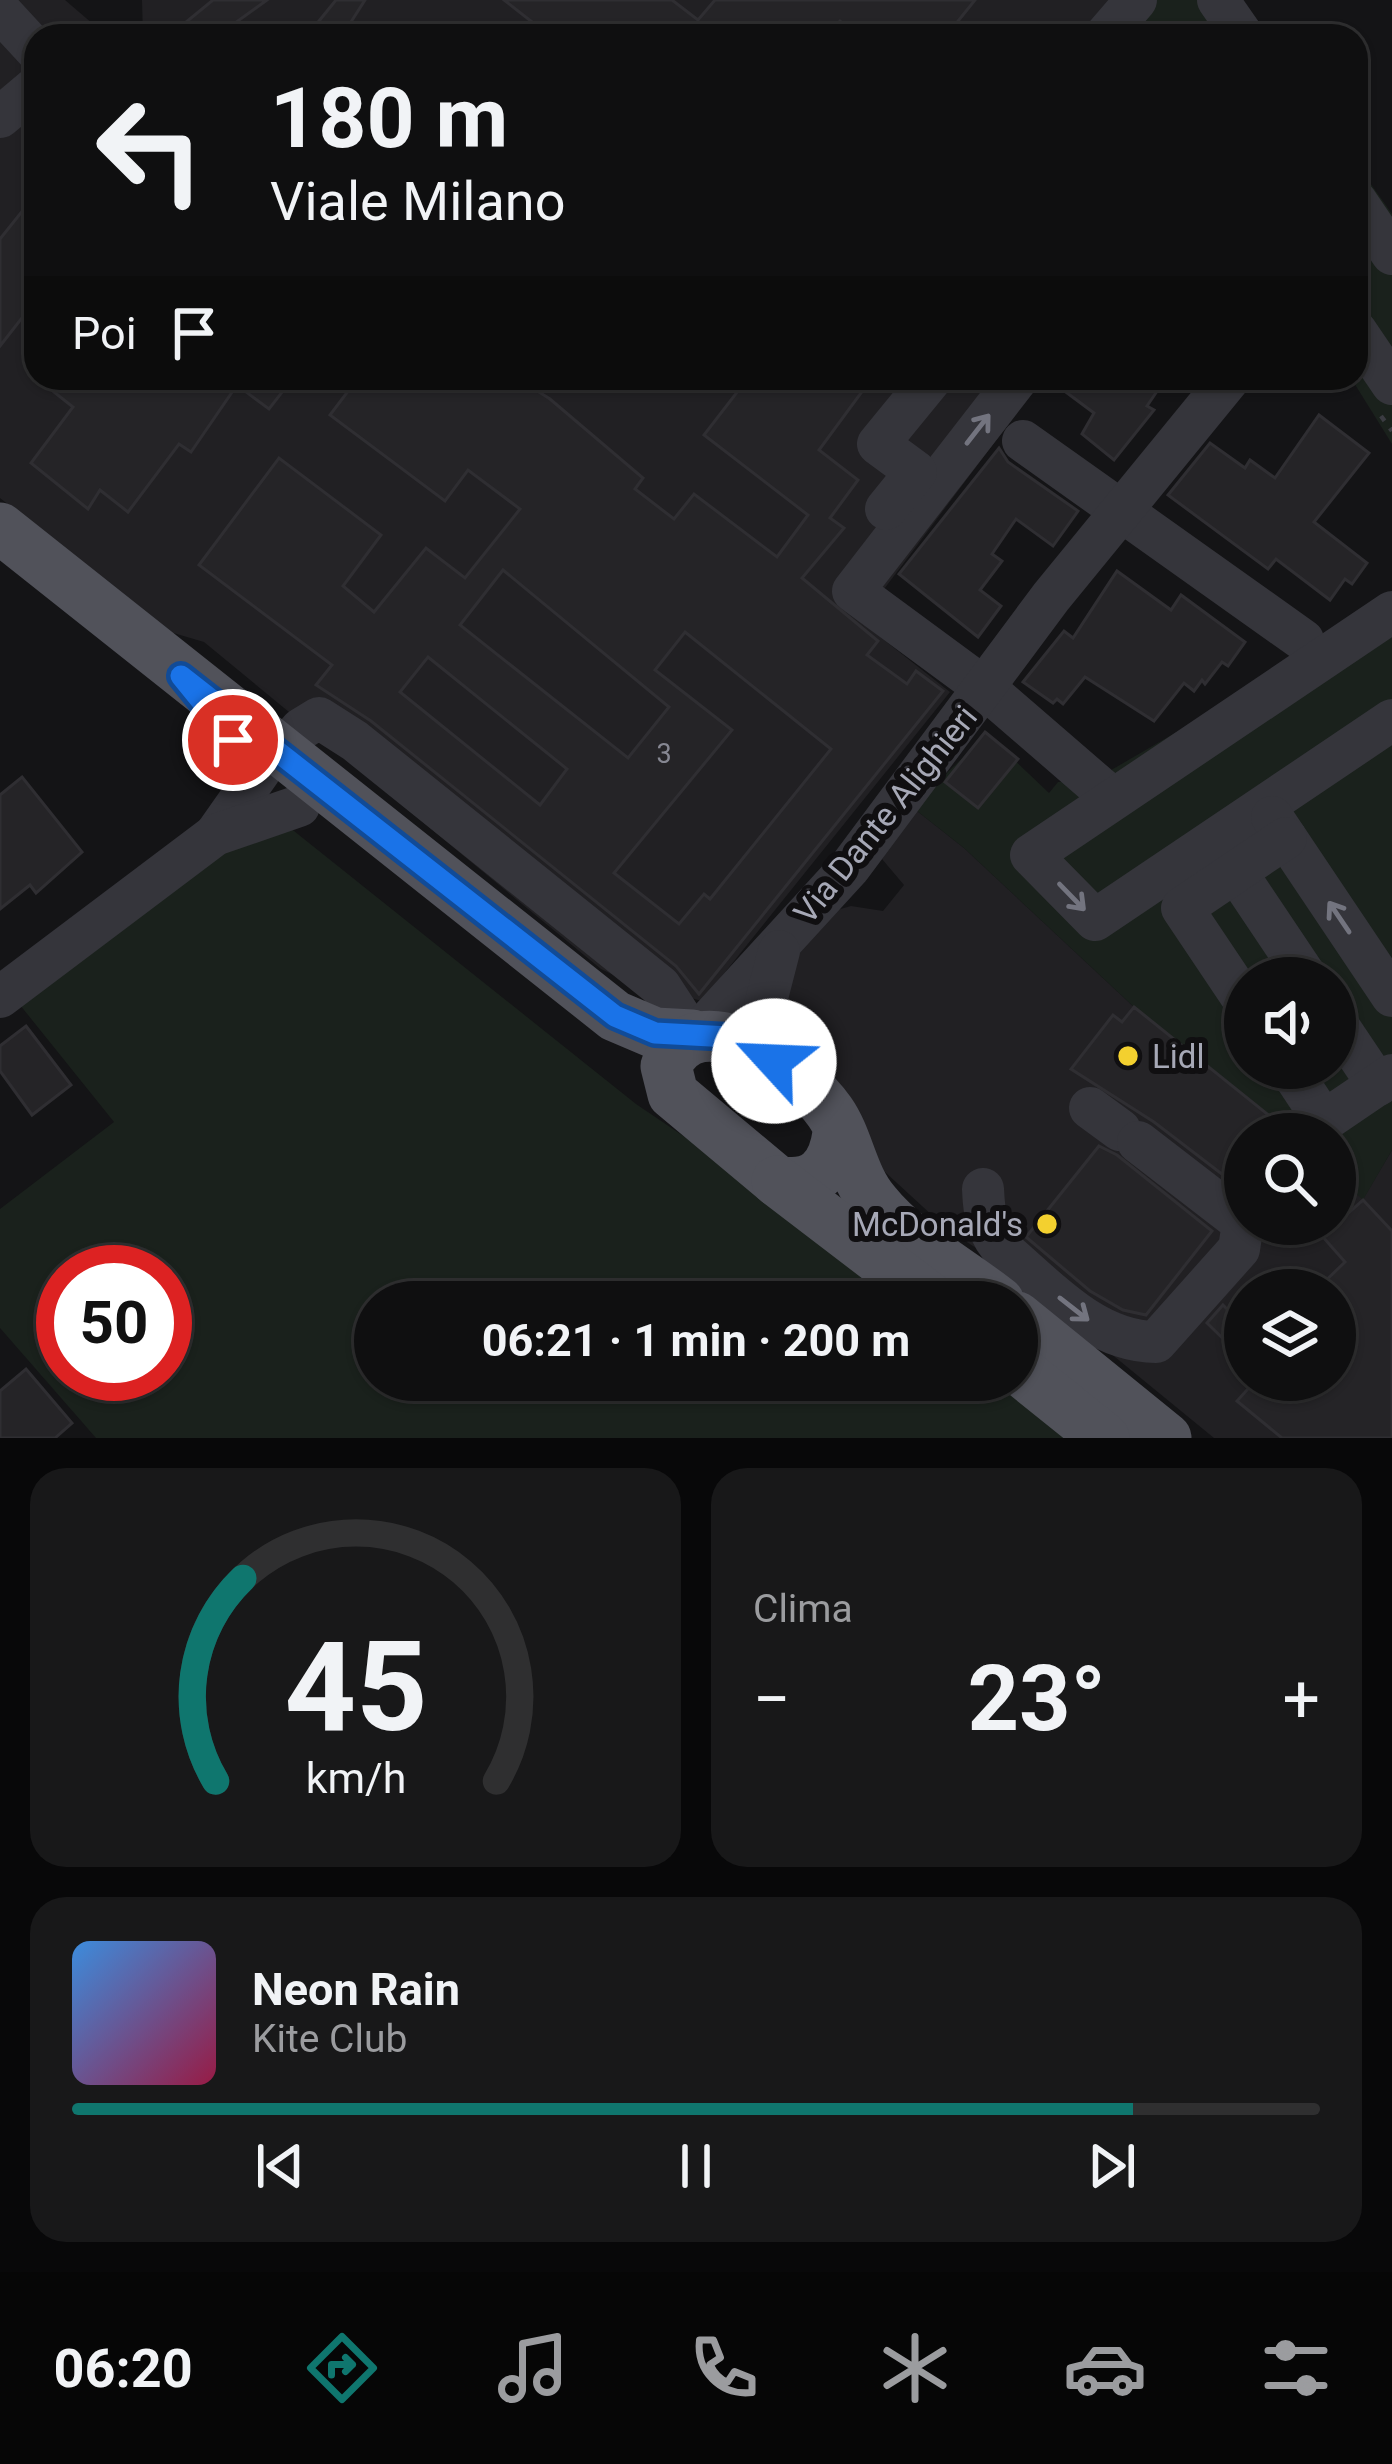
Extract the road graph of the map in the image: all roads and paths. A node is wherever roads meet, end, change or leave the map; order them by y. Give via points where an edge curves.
1 (0, 10) edge
2 (24, 37) edge
3 (24, 97) edge
4 (0, 117) edge
5 (1368, 349) edge
6 (1392, 384) edge
7 (922, 390) edge
8 (1008, 390) edge
9 (1219, 390) edge
10 (1023, 441) dead end
11 (1120, 513) junction
12 (0, 528) edge
13 (885, 545) junction
14 (1392, 612) edge
15 (1303, 640) dead end
16 (986, 689) junction
17 (1392, 720) edge
18 (271, 761) junction
19 (1112, 798) junction
20 (299, 806) junction
21 (1275, 822) junction
22 (215, 836) junction
23 (1236, 872) junction
24 (784, 939) junction
25 (1293, 957) edge
26 (1224, 971) edge
27 (1392, 996) edge
28 (0, 997) edge
29 (695, 1035) junction
30 (1356, 1046) edge
31 (774, 1061) junction
32 (1385, 1080) edge
33 (1303, 1089) edge
34 (673, 1094) junction
35 (1116, 1127) dead end
36 (838, 1133) junction
37 (777, 1181) junction
38 (983, 1189) dead end
39 (908, 1281) edge
40 (973, 1281) edge
41 (1038, 1334) edge
42 (1038, 1385) edge
43 (1103, 1438) edge
44 (1166, 1438) edge

1 - 2 street
3 - 4 street
5 - 6 street
7 - 13 street via 878,444 916,472 869,530
13 -> 8 street
9 - 11 street, Via Dante Alighieri
10 - 11 street
11 - 15 street
11 - 16 street, Via Dante Alighieri
12 - 18 main road
13 - 16 street, Via Dante Alighieri via 853,591
14 - 19 street
16 - 19 street
16 - 24 street, Via Dante Alighieri via 850,867
17 - 21 street
18 - 20 main road
18 - 22 street
18 - 29 main road via 615,1016 655,1033
19 -> 21 street via 1030,854 1095,920
20 - 22 street
20 - 34 main road
21 - 23 street
27 -> 21 street
22 - 28 street
23 - 25 street
23 - 26 street via 1182,908
24 - 29 street, Via Dante Alighieri
24 - 31 street, Via Dante Alighieri via 762,1017
29 - 31 main road via 729,1037
29 - 34 main road via 666,1066
30 - 32 street
31 - 36 main road via 826,1106
32 - 33 street via 1324,1121
34 - 37 main road
38 -> 35 street via 984,1216 1006,1253 1097,1327 1128,1342 1156,1342 1239,1249 1243,1223
36 - 37 main road via 825,1172
36 - 40 main road via 873,1202
37 - 39 main road
41 - 44 main road
42 - 43 main road

